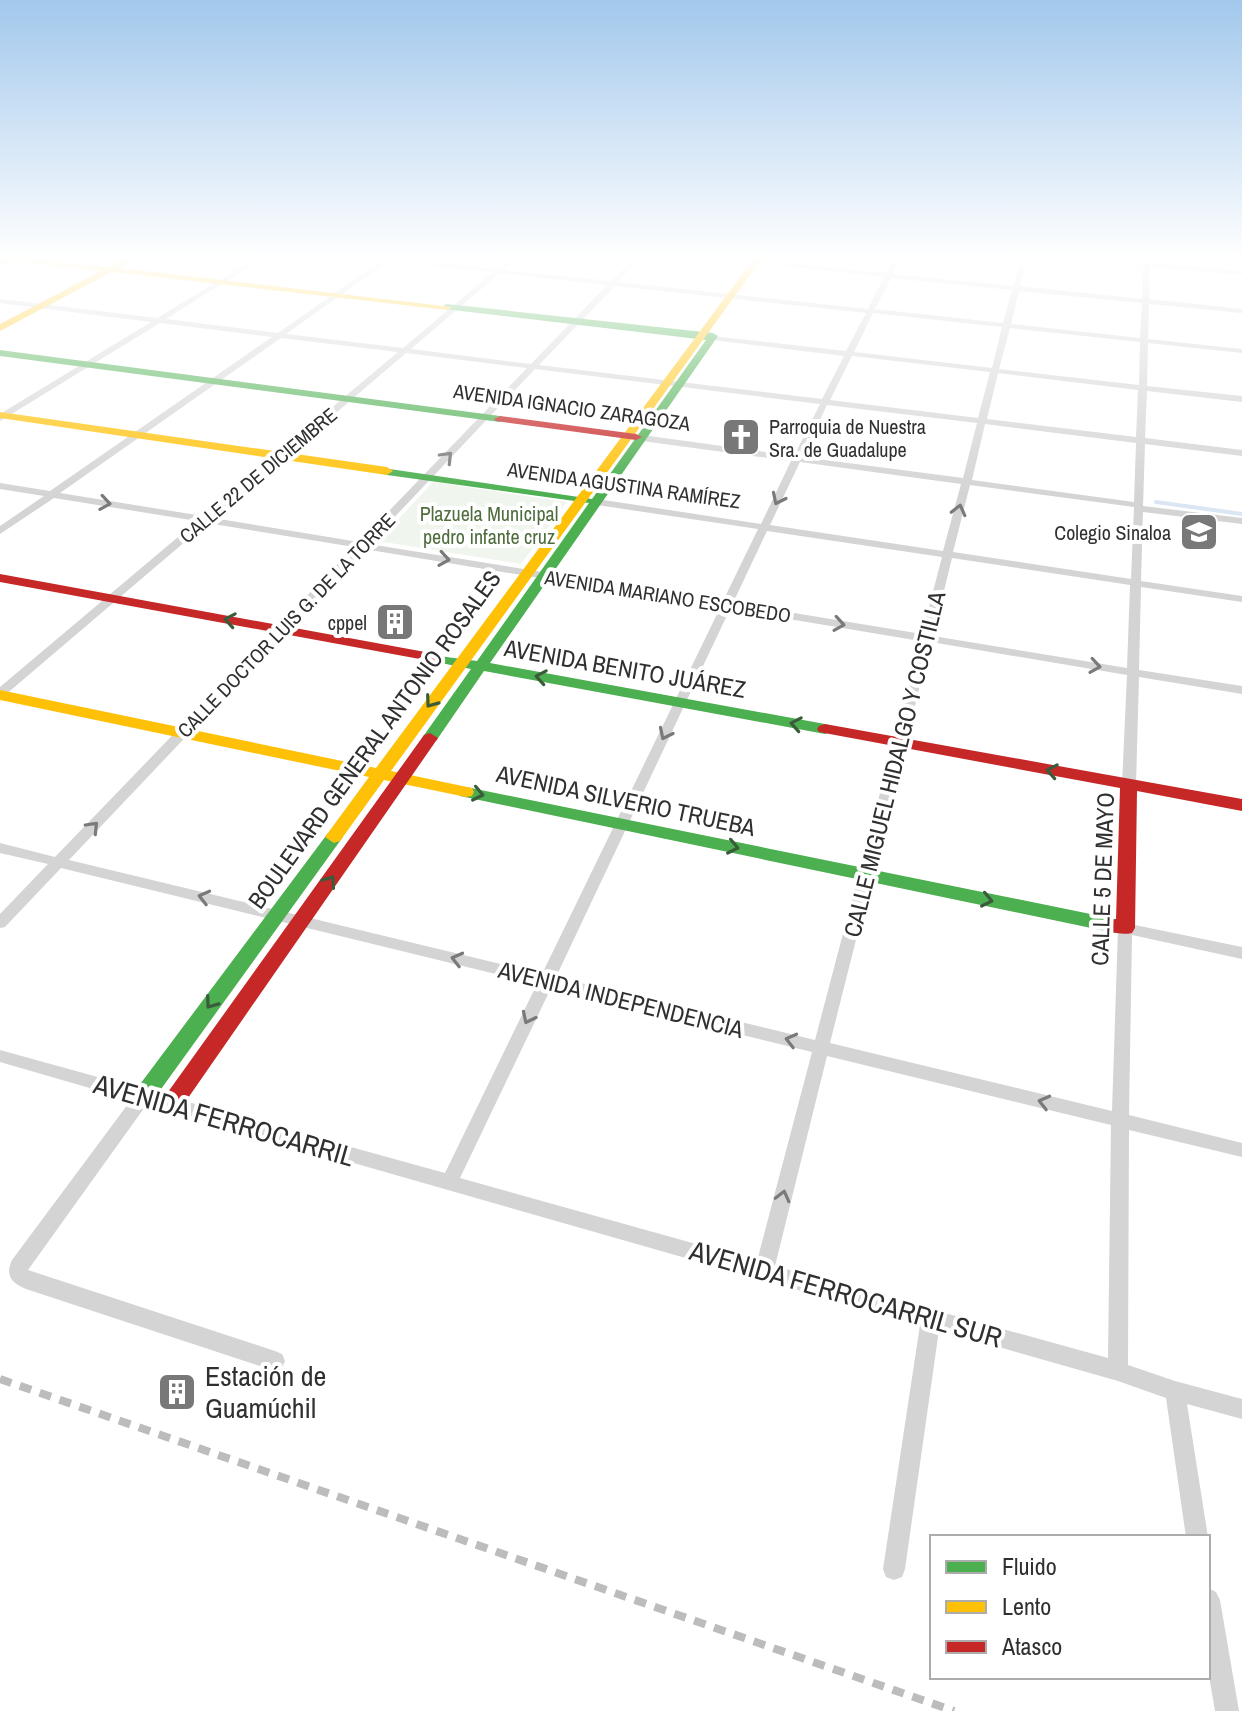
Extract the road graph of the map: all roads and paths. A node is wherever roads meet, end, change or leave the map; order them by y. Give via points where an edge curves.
1 (129, 337) edge
2 (277, 337) edge
3 (295, 337) edge
4 (421, 337) edge
5 (562, 337) edge
6 (706, 337) joint
7 (857, 337) edge
8 (1003, 337) edge
9 (1107, 337) edge
10 (1145, 337) edge
11 (1145, 341) junction
12 (405, 350) junction
13 (1242, 351) edge
14 (0, 353) edge
15 (849, 354) junction
16 (84, 364) junction
17 (535, 366) junction
18 (994, 371) junction
19 (213, 382) junction
20 (673, 383) junction
21 (1143, 388) junction
22 (347, 399) junction
23 (1242, 399) edge
24 (825, 402) junction
25 (1, 416) edge
26 (485, 418) junction
27 (982, 421) junction
28 (137, 435) junction
29 (634, 437) junction
30 (1141, 441) junction
31 (1242, 453) edge
32 (280, 456) junction
33 (797, 460) junction
34 (427, 478) junction
35 (966, 482) junction
36 (0, 486) edge
37 (52, 495) junction
38 (588, 500) junction
39 (1138, 507) junction
40 (205, 520) junction
41 (1242, 521) edge
42 (764, 528) junction
43 (0, 531) edge
44 (363, 546) junction
45 (947, 556) junction
46 (526, 572) junction
47 (545, 575) junction
48 (0, 578) edge
49 (1134, 583) junction
50 (112, 598) junction
51 (1242, 599) edge
52 (727, 605) junction
53 (282, 630) junction
54 (926, 638) junction
55 (460, 662) junction
56 (481, 666) junction
57 (1132, 672) junction
58 (1242, 690) edge
59 (0, 694) edge
60 (680, 703) junction
61 (183, 733) junction
62 (899, 743) junction
63 (379, 773) junction
64 (402, 779) junction
65 (1129, 785) junction
66 (1242, 805) edge
67 (621, 824) junction
68 (0, 848) edge
69 (59, 862) junction
70 (865, 875) junction
71 (276, 915) junction
72 (301, 921) junction
73 (0, 923) edge
74 (1125, 928) junction
75 (1242, 953) edge
76 (546, 981) junction
77 (821, 1048) junction
78 (0, 1056) edge
79 (143, 1097) junction
80 (171, 1105) junction
81 (1120, 1120) junction
82 (1242, 1150) edge
83 (449, 1183) junction
84 (764, 1271) junction
85 (931, 1318) junction
86 (275, 1361) dead end
87 (1118, 1371) junction
88 (1175, 1391) junction
89 (1242, 1409) edge
90 (1197, 1535) edge
91 (894, 1569) dead end
92 (1210, 1610) edge
93 (1229, 1710) edge

1 - 16 street
2 - 19 street
3 - 12 street
4 - 12 street, CALLE 22 DE DICIEMBRE
5 - 17 street, CALLE DOCTOR LUIS G. DE LA TORRE
6 - 15 street
6 - 20 street, BOULEVARD GENERAL ANTONIO ROSALES
7 - 15 street
8 - 18 street, CALLE MIGUEL HIDALGO Y COSTILLA
9 - 11 street
10 - 11 street, CALLE 5 DE MAYO
11 - 13 street
11 - 21 street, CALLE 5 DE MAYO
12 - 17 street
12 - 22 street, CALLE 22 DE DICIEMBRE
14 - 16 street, AVENIDA IGNACIO ZARAGOZA
15 - 18 street
15 - 24 street
16 - 19 street, AVENIDA IGNACIO ZARAGOZA
16 - 25 street
17 - 20 street
17 - 26 street, CALLE DOCTOR LUIS G. DE LA TORRE
18 - 21 street
18 - 27 street, CALLE MIGUEL HIDALGO Y COSTILLA
19 - 22 street, AVENIDA IGNACIO ZARAGOZA
19 - 28 street
20 - 24 street
20 - 29 street, BOULEVARD GENERAL ANTONIO ROSALES
21 - 23 street
21 - 30 street, CALLE 5 DE MAYO
22 - 26 street, AVENIDA IGNACIO ZARAGOZA
22 - 32 street, CALLE 22 DE DICIEMBRE
24 - 27 street
24 - 33 street
25 - 28 street, AVENIDA AGUSTINA RAMÍREZ
26 - 29 street, AVENIDA IGNACIO ZARAGOZA
34 -> 26 street, CALLE DOCTOR LUIS G. DE LA TORRE
27 - 30 street
27 - 35 street, CALLE MIGUEL HIDALGO Y COSTILLA
28 - 32 street, AVENIDA AGUSTINA RAMÍREZ
28 - 37 street
29 - 33 street, AVENIDA IGNACIO ZARAGOZA
29 - 38 street, BOULEVARD GENERAL ANTONIO ROSALES
30 - 31 street
30 - 39 street, CALLE 5 DE MAYO
32 - 34 street, AVENIDA AGUSTINA RAMÍREZ
32 - 40 street, CALLE 22 DE DICIEMBRE
33 - 35 street, AVENIDA IGNACIO ZARAGOZA
33 -> 42 street
34 - 38 street, AVENIDA AGUSTINA RAMÍREZ
34 - 44 street, CALLE DOCTOR LUIS G. DE LA TORRE
35 - 39 street, AVENIDA IGNACIO ZARAGOZA
45 -> 35 street, CALLE MIGUEL HIDALGO Y COSTILLA
36 - 37 street, AVENIDA MARIANO ESCOBEDO
37 -> 40 street, AVENIDA MARIANO ESCOBEDO
37 - 43 street
38 - 42 street, AVENIDA AGUSTINA RAMÍREZ
38 - 46 street, BOULEVARD GENERAL ANTONIO ROSALES
38 - 47 street, BOULEVARD GENERAL ANTONIO ROSALES
39 - 41 street, AVENIDA IGNACIO ZARAGOZA
39 - 49 street, CALLE 5 DE MAYO
40 - 44 street, AVENIDA MARIANO ESCOBEDO
40 - 50 street, CALLE 22 DE DICIEMBRE
42 - 45 street, AVENIDA AGUSTINA RAMÍREZ
42 - 52 street
44 -> 46 street, AVENIDA MARIANO ESCOBEDO
44 - 53 street, CALLE DOCTOR LUIS G. DE LA TORRE
45 - 49 street, AVENIDA AGUSTINA RAMÍREZ
45 - 54 street, CALLE MIGUEL HIDALGO Y COSTILLA
46 - 47 street, AVENIDA MARIANO ESCOBEDO
46 - 55 street, BOULEVARD GENERAL ANTONIO ROSALES
47 - 52 street, AVENIDA MARIANO ESCOBEDO
47 - 56 street, BOULEVARD GENERAL ANTONIO ROSALES
48 - 50 street, AVENIDA BENITO JUÁREZ
49 - 51 street, AVENIDA AGUSTINA RAMÍREZ
49 - 57 street, CALLE 5 DE MAYO
53 -> 50 street, AVENIDA BENITO JUÁREZ
50 - 59 street, CALLE 22 DE DICIEMBRE
52 -> 54 street, AVENIDA MARIANO ESCOBEDO
52 - 60 street
53 - 55 street, AVENIDA BENITO JUÁREZ
53 - 61 street, CALLE DOCTOR LUIS G. DE LA TORRE
54 -> 57 street, AVENIDA MARIANO ESCOBEDO
54 - 62 street, CALLE MIGUEL HIDALGO Y COSTILLA
55 - 56 street, AVENIDA BENITO JUÁREZ
55 -> 63 street, BOULEVARD GENERAL ANTONIO ROSALES
60 -> 56 street, AVENIDA BENITO JUÁREZ
56 - 64 street, BOULEVARD GENERAL ANTONIO ROSALES
57 - 58 street, AVENIDA MARIANO ESCOBEDO
57 - 65 street, CALLE 5 DE MAYO
59 - 61 street, AVENIDA SILVERIO TRUEBA
62 -> 60 street, AVENIDA BENITO JUÁREZ
60 -> 67 street
61 - 63 street, AVENIDA SILVERIO TRUEBA
69 -> 61 street, CALLE DOCTOR LUIS G. DE LA TORRE
65 -> 62 street, AVENIDA BENITO JUÁREZ
62 - 70 street, CALLE MIGUEL HIDALGO Y COSTILLA
63 - 64 street, AVENIDA SILVERIO TRUEBA
63 - 71 street, BOULEVARD GENERAL ANTONIO ROSALES
64 -> 67 street, AVENIDA SILVERIO TRUEBA
72 -> 64 street, BOULEVARD GENERAL ANTONIO ROSALES
65 - 66 street, AVENIDA BENITO JUÁREZ
65 - 74 street, CALLE 5 DE MAYO
67 -> 70 street, AVENIDA SILVERIO TRUEBA
67 - 76 street
68 - 69 street, AVENIDA INDEPENDENCIA
71 -> 69 street, AVENIDA INDEPENDENCIA
69 - 73 street, CALLE DOCTOR LUIS G. DE LA TORRE
70 -> 74 street, AVENIDA SILVERIO TRUEBA
70 - 77 street, CALLE MIGUEL HIDALGO Y COSTILLA
71 - 72 street, AVENIDA INDEPENDENCIA
71 -> 79 street, BOULEVARD GENERAL ANTONIO ROSALES
76 -> 72 street, AVENIDA INDEPENDENCIA
72 - 80 street, BOULEVARD GENERAL ANTONIO ROSALES
74 - 75 street, AVENIDA SILVERIO TRUEBA
74 - 81 street, CALLE 5 DE MAYO
77 -> 76 street, AVENIDA INDEPENDENCIA
76 -> 83 street
81 -> 77 street, AVENIDA INDEPENDENCIA
84 -> 77 street, CALLE MIGUEL HIDALGO Y COSTILLA
78 - 79 street, AVENIDA FERROCARRIL
79 - 80 street, AVENIDA FERROCARRIL
79 - 86 street via 18,1274
80 - 83 street, AVENIDA FERROCARRIL
81 - 82 street, AVENIDA INDEPENDENCIA
81 - 87 street, CALLE 5 DE MAYO
83 - 84 street, AVENIDA FERROCARRIL SUR
84 - 85 street, AVENIDA FERROCARRIL SUR
85 - 87 street, AVENIDA FERROCARRIL SUR
85 - 91 street
87 - 88 street, AVENIDA FERROCARRIL SUR
88 - 89 street, AVENIDA FERROCARRIL SUR
88 - 90 street
92 - 93 street

